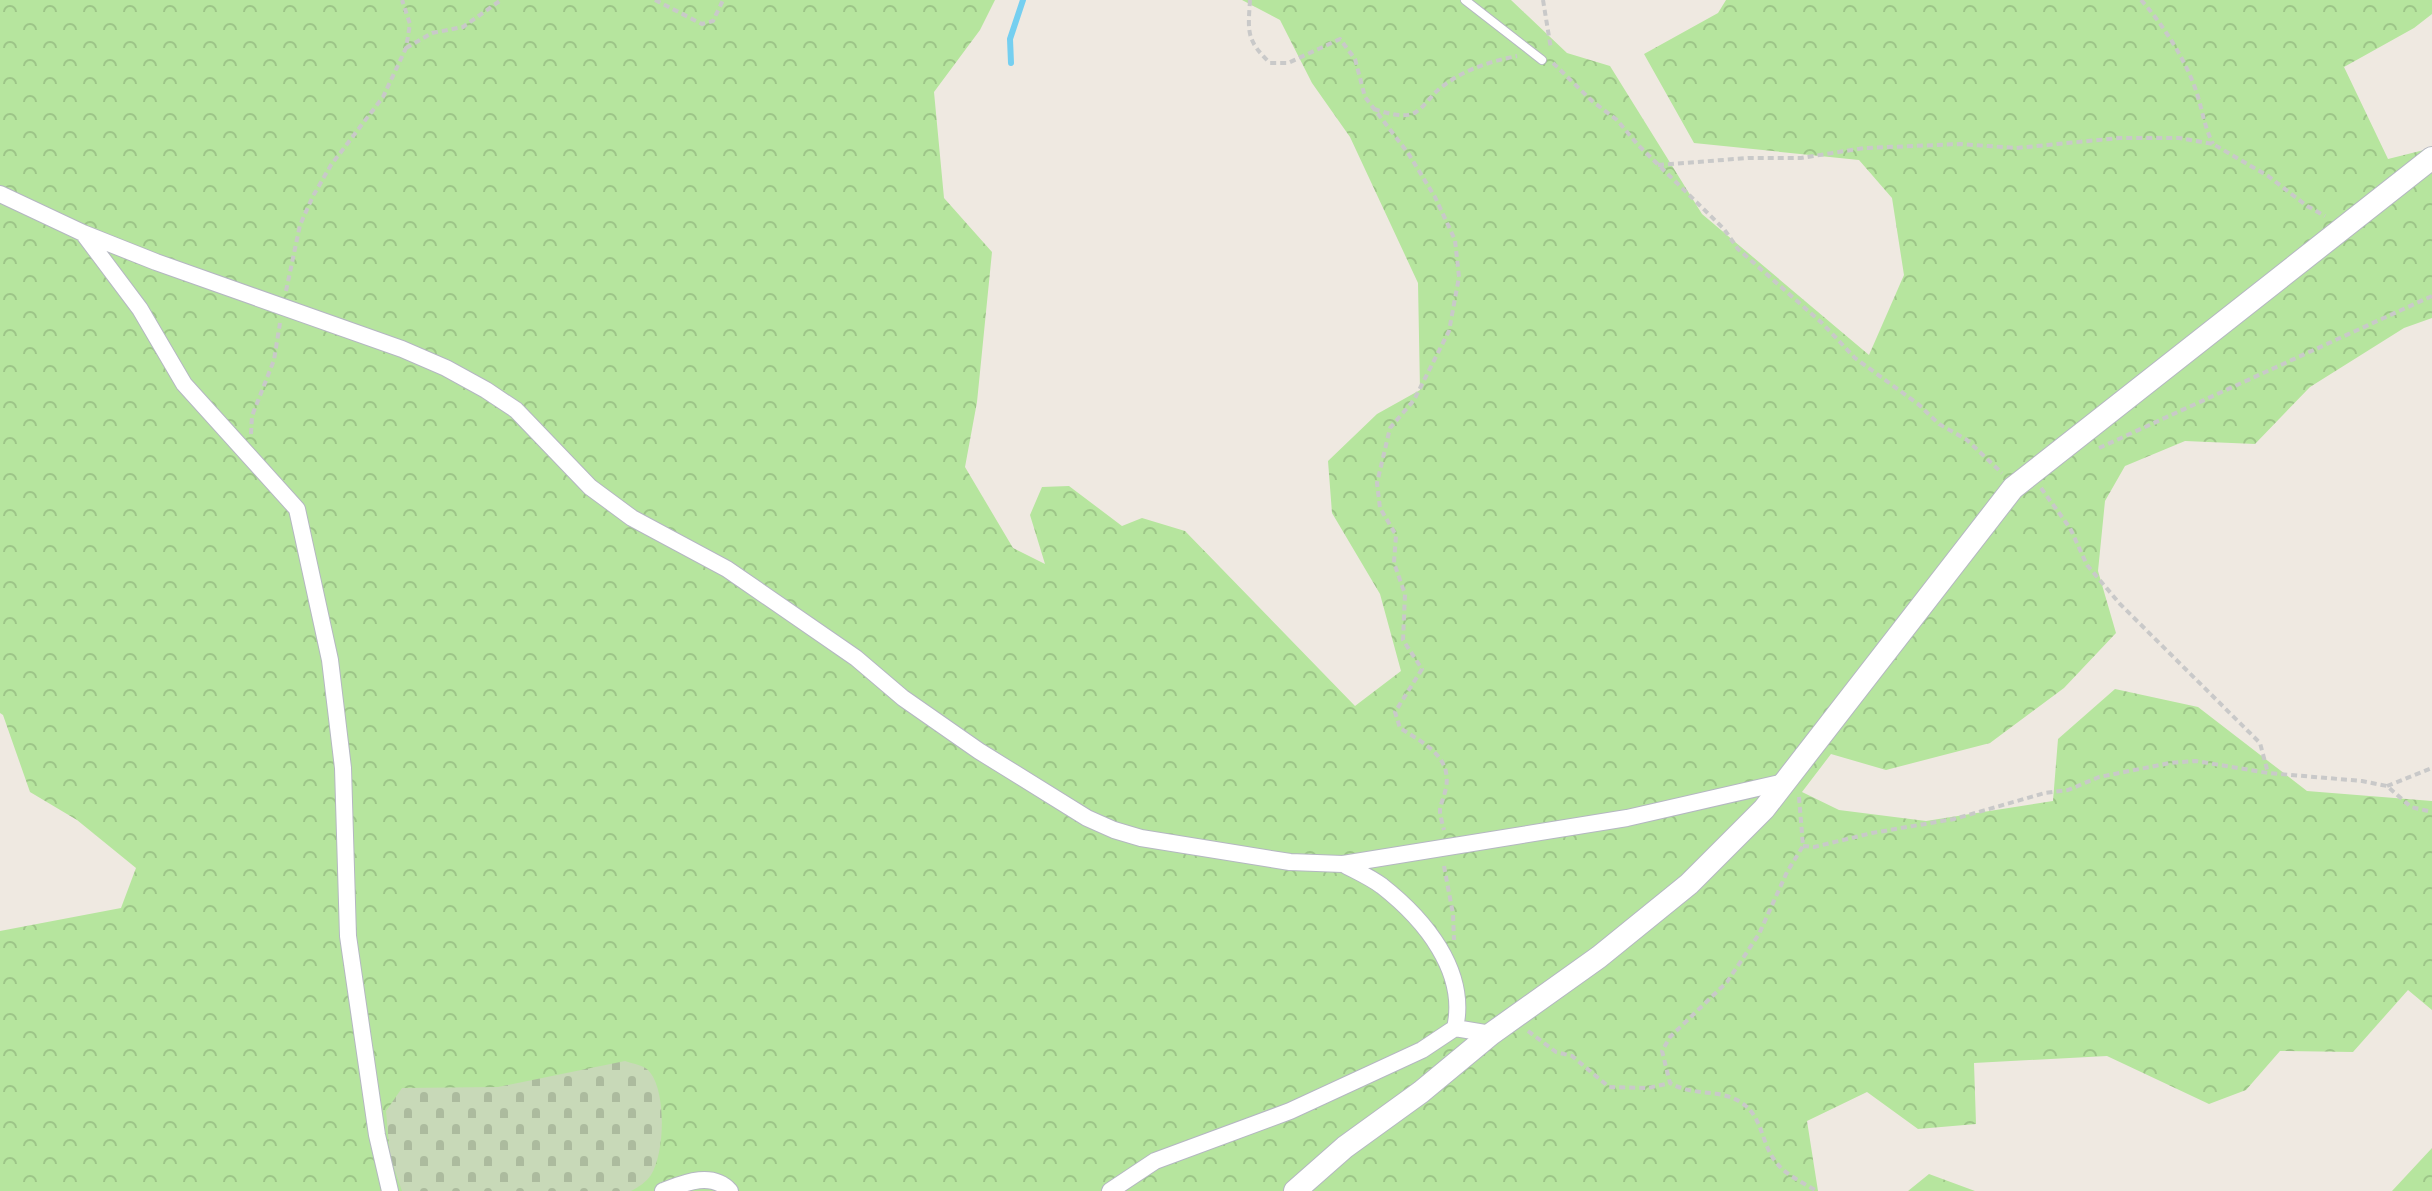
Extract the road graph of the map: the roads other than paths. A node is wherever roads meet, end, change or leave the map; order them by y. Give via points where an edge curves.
1 (1465, 0) edge
2 (1542, 60) road end
3 (2432, 158) edge
4 (0, 194) edge
5 (83, 233) junction
6 (1784, 782) junction
7 (1343, 864) junction
8 (1455, 1028) junction
9 (1491, 1034) junction
10 (390, 1191) edge
11 (663, 1191) edge
12 (730, 1191) edge
13 (1110, 1191) edge
14 (1295, 1191) edge

1 - 2 lane
3 - 6 street via 2013,488
4 - 5 street
5 - 7 street via 402,349 486,390 516,410 590,487 632,518 727,569 979,751 1087,818 1141,838 1290,862
5 - 10 street via 140,309 184,384 297,509 330,660 343,768 348,936
6 - 7 street via 1627,818
6 - 9 street via 1689,884
7 - 8 street via 1380,884 1444,953 1460,1008
8 - 9 street
8 - 13 street via 1422,1050 1290,1111 1155,1161
9 - 14 street
11 - 12 street via 696,1179

